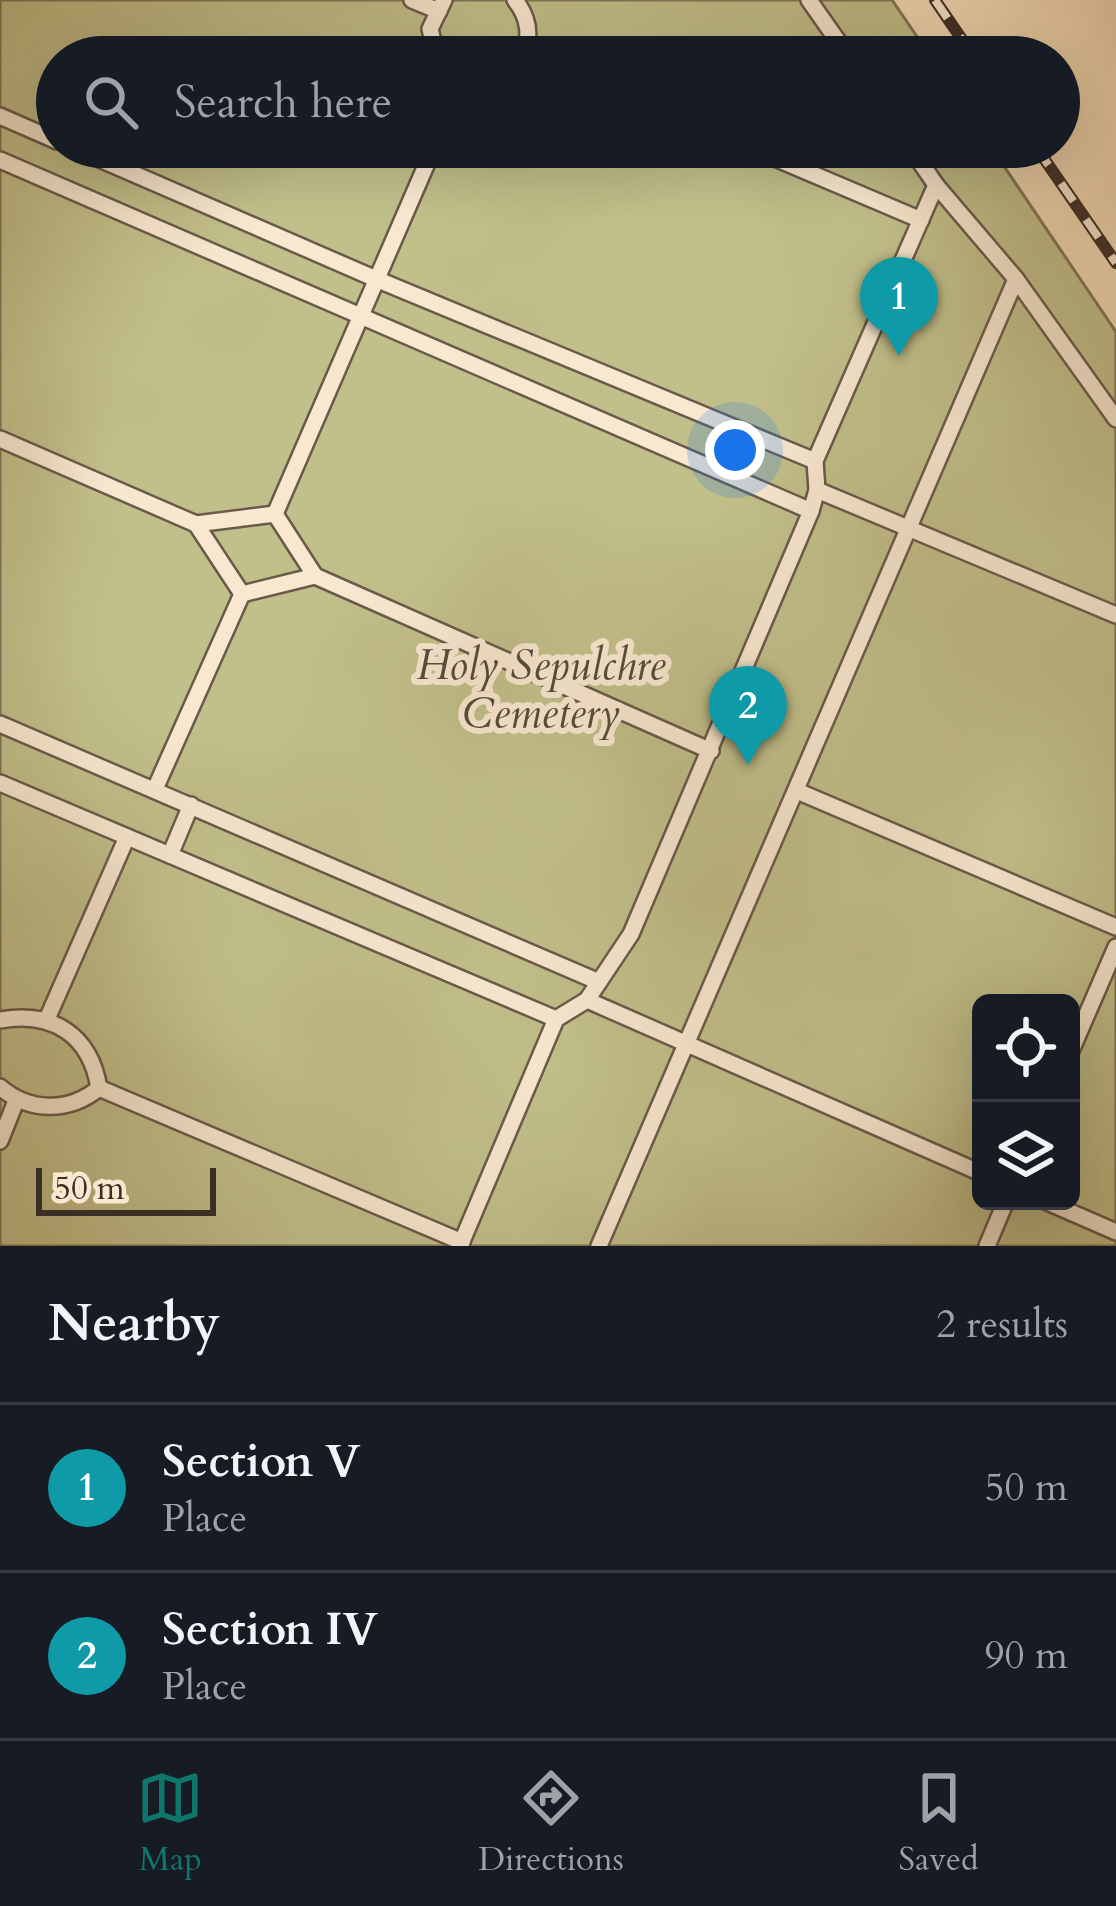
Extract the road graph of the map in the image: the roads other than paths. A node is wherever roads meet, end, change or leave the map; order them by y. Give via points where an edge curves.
1 (412, 0) edge
2 (515, 0) edge
3 (809, 0) edge
4 (441, 6) edge
5 (432, 36) edge
6 (528, 36) edge
7 (834, 36) edge
8 (0, 116) edge
9 (36, 132) edge
10 (0, 160) edge
11 (120, 168) edge
12 (425, 168) edge
13 (798, 168) edge
14 (924, 168) edge
15 (936, 185) junction
16 (921, 220) junction
17 (376, 279) junction
18 (1016, 279) junction
19 (359, 318) junction
20 (1116, 418) edge
21 (0, 439) edge
22 (815, 461) junction
23 (817, 490) junction
24 (811, 511) junction
25 (274, 514) junction
26 (196, 524) junction
27 (910, 530) junction
28 (316, 576) junction
29 (242, 594) junction
30 (1116, 615) edge
31 (0, 724) edge
32 (711, 751) junction
33 (0, 782) edge
34 (155, 789) junction
35 (797, 791) junction
36 (191, 805) junction
37 (127, 837) junction
38 (170, 855) junction
39 (1116, 926) edge
40 (1116, 947) edge
41 (599, 982) junction
42 (587, 1000) junction
43 (46, 1019) junction
44 (556, 1019) junction
45 (0, 1020) edge
46 (1080, 1031) edge
47 (686, 1044) junction
48 (0, 1087) edge
49 (99, 1088) junction
50 (16, 1101) junction
51 (0, 1141) edge
52 (972, 1169) edge
53 (1002, 1210) edge
54 (1066, 1210) edge
55 (1116, 1232) edge
56 (461, 1244) edge
57 (599, 1246) edge
58 (987, 1246) edge

1 - 4 lane
2 - 6 lane
3 - 7 lane
4 - 5 lane
8 - 9 lane
10 - 19 lane
11 - 17 lane
12 - 17 lane
13 - 16 lane
14 - 15 lane
15 - 16 lane
15 - 18 lane
16 - 22 lane
17 - 19 lane
17 - 22 lane
18 - 20 lane
18 - 27 lane
19 - 24 lane
19 - 25 lane
21 - 26 lane
22 - 23 lane
23 - 24 lane
23 - 27 lane
24 - 32 lane
25 - 26 lane
25 - 28 lane
26 - 29 lane
27 - 30 lane
27 - 35 lane
28 - 29 lane
28 - 32 lane
29 - 34 lane
31 - 34 lane
32 - 41 lane via 631,934
33 - 37 lane
34 - 36 lane
35 - 39 lane
35 - 47 lane
36 - 38 lane
36 - 41 lane
37 - 38 lane
37 - 43 lane
38 - 44 lane
40 - 46 lane
41 - 42 lane
42 - 44 lane
42 - 47 lane
43 - 45 lane
43 - 49 lane via 87,1049
44 - 56 lane
47 - 52 lane
47 - 57 lane
48 - 50 lane
49 - 50 lane via 81,1103
49 - 56 lane
50 - 51 lane
53 - 58 lane
54 - 55 lane

